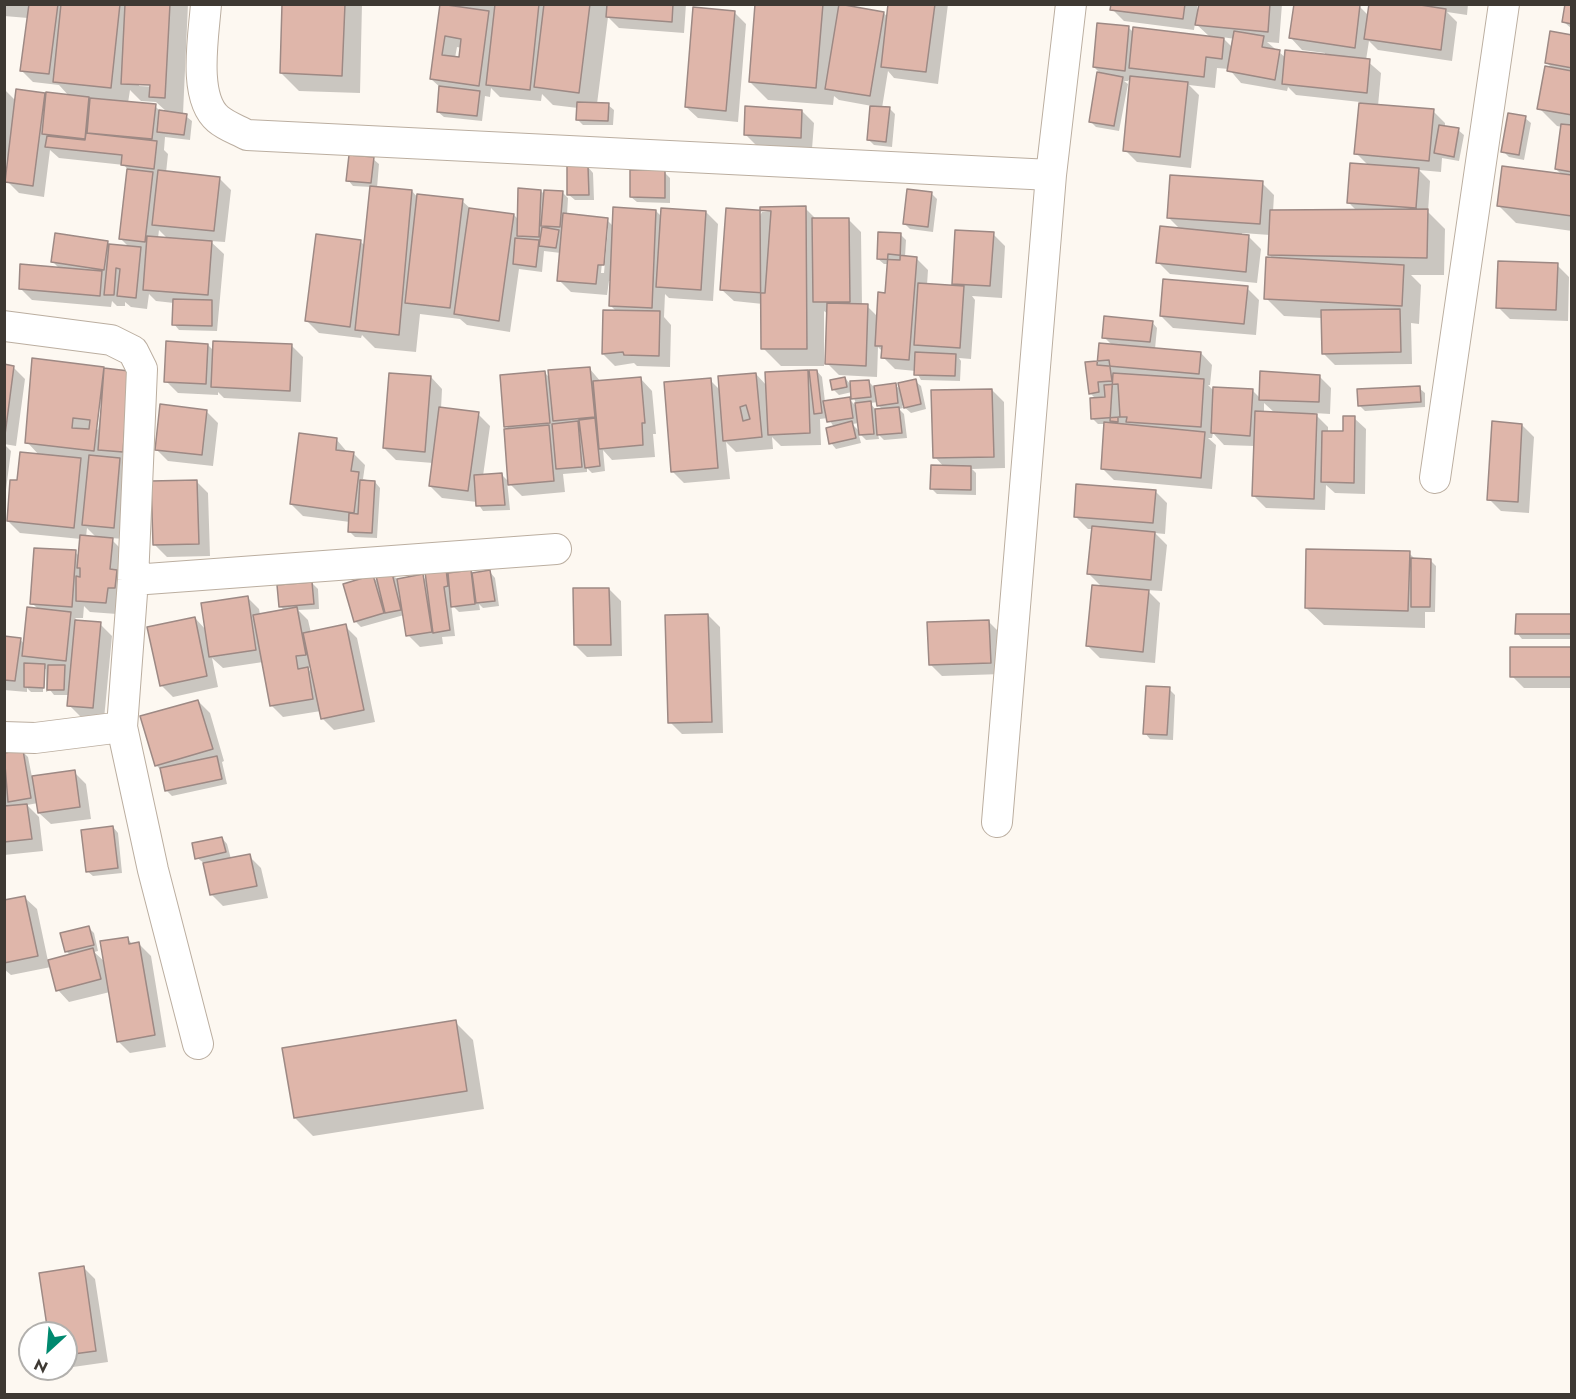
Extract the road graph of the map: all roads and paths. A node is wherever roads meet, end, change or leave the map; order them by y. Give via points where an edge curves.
1 (206, 4) edge
2 (1071, 4) edge
3 (1504, 4) edge
4 (1051, 175) junction
5 (4, 326) edge
6 (1435, 478) dead end
7 (556, 549) dead end
8 (133, 580) junction
9 (122, 727) junction
10 (4, 737) edge
11 (997, 822) dead end
12 (198, 1044) dead end

1 - 4 street via 201,76 209,104 217,118 247,135
2 - 4 street
3 - 6 street
4 - 11 street
5 - 8 street via 111,340 133,351 142,369
7 - 8 street
8 - 9 street
9 - 10 street via 35,738
9 - 12 street via 153,870

